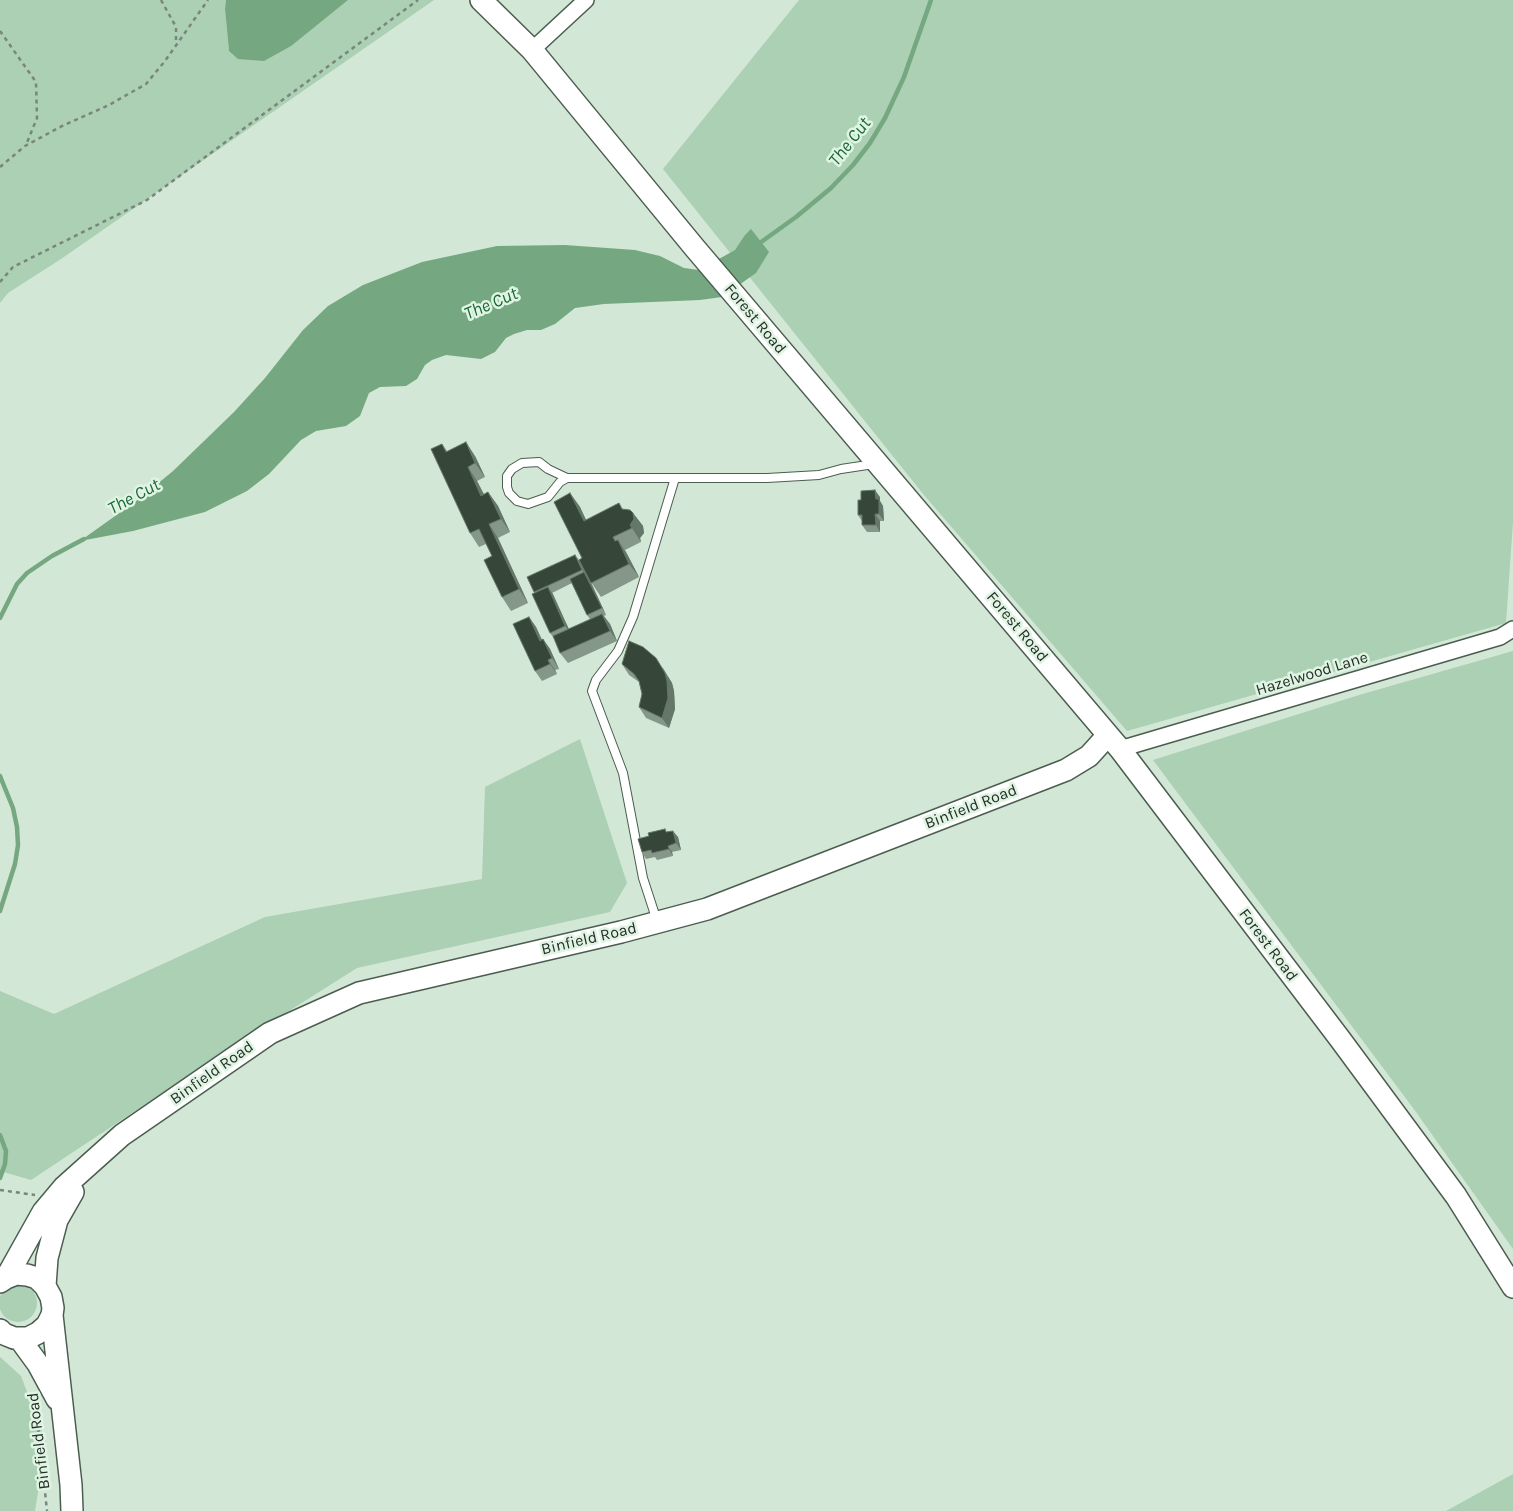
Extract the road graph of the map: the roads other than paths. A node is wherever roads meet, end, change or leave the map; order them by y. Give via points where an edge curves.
1 (481, 0) edge
2 (586, 0) edge
3 (532, 50) junction
4 (878, 464) junction
5 (567, 478) junction
6 (675, 478) junction
7 (1513, 629) edge
8 (1114, 742) junction
9 (657, 922) junction
10 (87, 1168) junction
11 (3, 1280) edge
12 (46, 1286) junction
13 (1513, 1286) edge
14 (52, 1315) junction
15 (10, 1334) edge
16 (62, 1408) junction
17 (72, 1511) edge

1 - 3 main road, Forest Road
2 - 3 street
3 - 4 main road, Forest Road
4 - 6 lane via 818,475
4 - 8 main road, Forest Road
5 - 5 lane via 548,497 528,504 517,501 507,487 507,476 522,463 539,462
5 - 6 lane
6 - 9 lane via 634,617 592,691 623,773 643,878
7 - 8 street, Hazelwood Lane via 1500,637
8 - 9 main road, Binfield Road via 1066,770 707,909
8 - 13 main road, Forest Road via 1450,1188
9 - 10 main road, Binfield Road via 360,993 270,1032 122,1135
10 - 11 main road, Binfield Road via 64,1187 44,1212
10 - 12 main road, Binfield Road via 57,1220 47,1258
11 - 12 main road via 16,1274 27,1275
12 - 14 main road, Binfield Road via 52,1296
14 - 15 main road via 38,1334 28,1338
14 - 16 main road, Binfield Road
15 - 16 main road, Binfield Road via 38,1364
16 - 17 main road, Binfield Road

